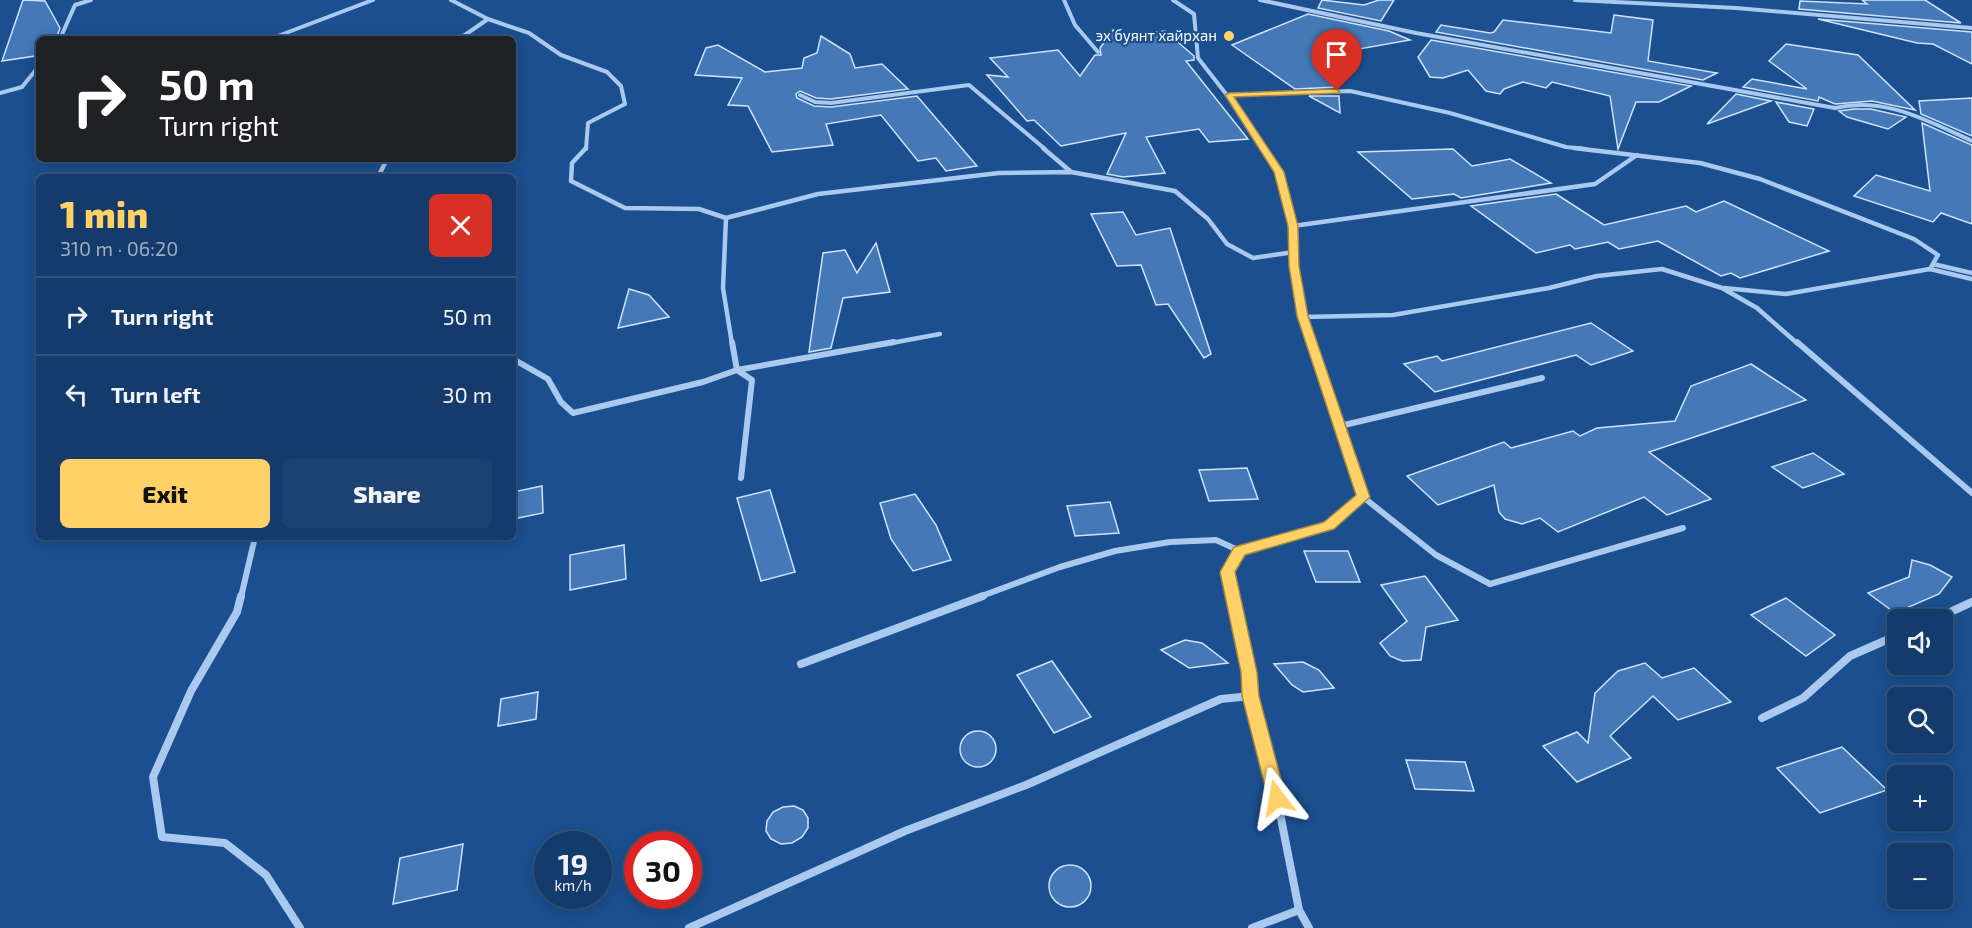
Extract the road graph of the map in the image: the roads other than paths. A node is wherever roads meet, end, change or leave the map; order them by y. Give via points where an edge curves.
1 (91, 0) edge
2 (373, 0) edge
3 (452, 0) edge
4 (1064, 0) edge
5 (1173, 0) edge
6 (1260, 0) edge
7 (1575, 0) edge
8 (488, 20) junction
9 (1972, 28) edge
10 (61, 36) edge
11 (278, 36) edge
12 (464, 36) edge
13 (1098, 52) dead end
14 (36, 70) edge
15 (0, 93) edge
16 (800, 95) dead end
17 (1229, 95) junction
18 (1972, 141) edge
19 (1637, 155) junction
20 (1071, 172) junction
21 (726, 218) junction
22 (1293, 226) junction
23 (1294, 252) junction
24 (1931, 267) junction
25 (1972, 273) edge
26 (1972, 279) edge
27 (1722, 288) junction
28 (1303, 316) junction
29 (940, 334) dead end
30 (516, 361) edge
31 (737, 370) junction
32 (1542, 378) dead end
33 (1340, 426) junction
34 (741, 478) dead end
35 (1972, 493) edge
36 (1363, 497) junction
37 (1683, 528) dead end
38 (254, 540) edge
39 (1240, 551) junction
40 (1972, 602) edge
41 (1953, 611) edge
42 (1887, 640) edge
43 (801, 664) dead end
44 (1251, 696) junction
45 (1762, 718) dead end
46 (1299, 910) junction
47 (300, 928) edge
48 (689, 928) edge
49 (1252, 928) edge
50 (1309, 928) edge

1 - 10 street via 75,5
2 - 11 street
3 - 8 street
4 - 13 street via 1075,25
5 - 17 street via 1194,14 1198,58
6 - 18 street via 1416,33 1835,108 1858,101 1925,119
7 - 9 street via 1736,8
8 - 12 street
8 - 21 street via 529,33 561,55 608,72 621,86 625,104 588,123 586,149 572,163 571,181 625,208 699,210
14 - 15 street via 22,87
16 - 20 street via 815,102 831,103 969,85
17 - 19 street via 1350,91 1450,113 1566,147
17 - 22 street via 1279,172
19 - 22 street via 1595,184
19 - 24 street via 1700,163 1760,179 1914,239 1938,255
20 - 21 street via 999,172 830,193
20 - 23 street via 1175,191 1208,219 1227,244 1252,258
21 - 31 street via 723,288
22 - 23 street
23 - 28 street
24 - 25 street
24 - 26 street
24 - 27 street via 1786,294
27 - 28 street via 1662,269 1597,276 1393,315
27 - 35 street via 1757,308
28 - 33 street
29 - 31 street
30 - 31 street via 548,379 561,402 573,413
31 - 34 street via 752,380
32 - 33 street
33 - 36 street
36 - 37 street via 1436,555 1490,584
36 - 39 street via 1329,526
38 - 47 street via 237,612 191,691 153,777 162,837 225,843 266,876
39 - 43 street via 1216,540 1115,551 1060,567
39 - 44 street via 1228,572
40 - 41 street
42 - 45 street via 1850,656 1803,698
44 - 46 street via 1277,798
44 - 48 street via 1221,699 1026,786 905,831
46 - 49 street
46 - 50 street

